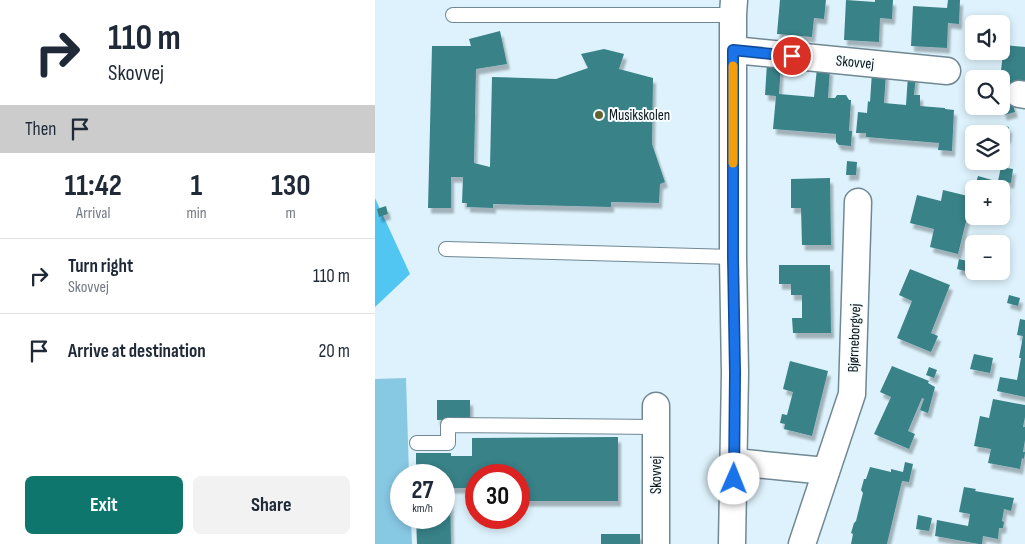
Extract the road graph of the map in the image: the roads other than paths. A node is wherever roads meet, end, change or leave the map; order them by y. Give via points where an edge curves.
1 (734, 8) edge
2 (453, 15) dead end
3 (733, 50) junction
4 (947, 71) dead end
5 (858, 202) dead end
6 (446, 249) dead end
7 (733, 257) junction
8 (656, 417) joint
9 (417, 443) dead end
10 (734, 462) junction
11 (826, 471) junction
12 (656, 544) edge
13 (732, 544) edge
14 (802, 544) edge

1 - 2 lane
1 - 3 street
3 - 4 street, Skovvej
3 - 7 street
5 - 11 street, Bjørneborgvej via 852,394
6 - 7 lane
7 - 10 street
8 - 9 lane via 448,425 448,443
8 - 12 street, Skovvej
10 - 11 street
10 - 13 street
11 - 14 street, Bjørneborgvej

